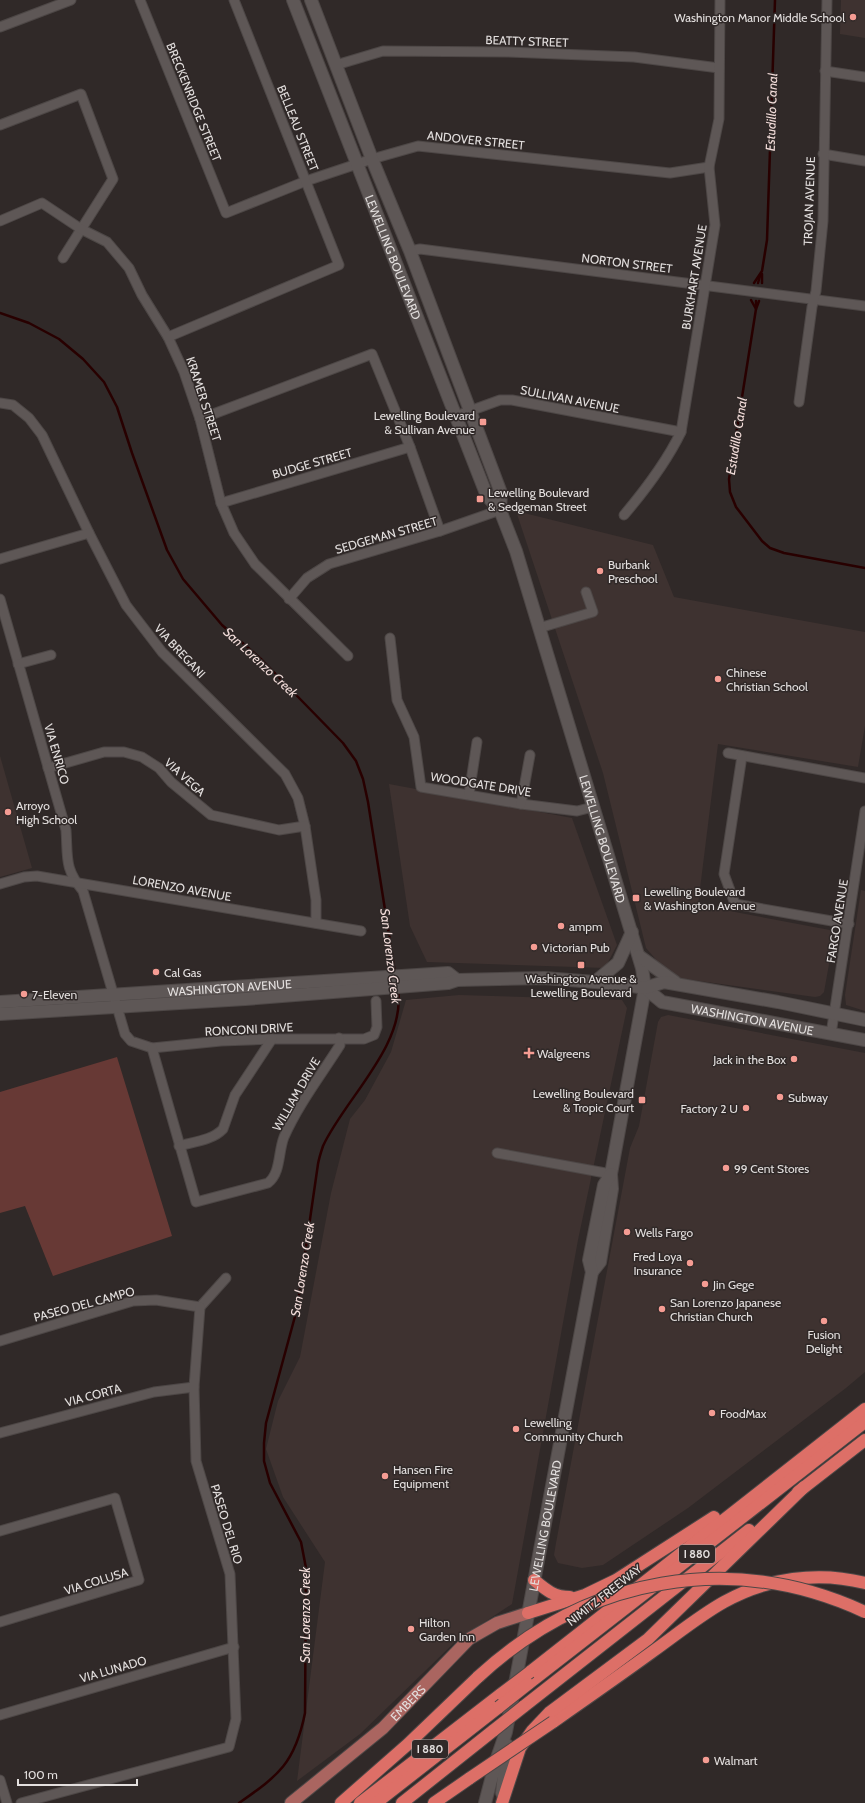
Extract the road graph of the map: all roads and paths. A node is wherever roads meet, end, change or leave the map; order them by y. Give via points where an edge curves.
1 (44, 0) edge
2 (71, 0) edge
3 (140, 0) edge
4 (234, 0) edge
5 (293, 0) edge
6 (310, 0) edge
7 (720, 0) edge
8 (827, 0) edge
9 (48, 9) junction
10 (0, 27) edge
11 (336, 65) junction
12 (719, 68) junction
13 (825, 71) junction
14 (865, 77) edge
15 (0, 126) edge
16 (823, 154) junction
17 (372, 159) junction
18 (865, 161) edge
19 (356, 164) junction
20 (709, 167) junction
21 (306, 180) junction
22 (226, 213) joint
23 (0, 221) edge
24 (81, 229) junction
25 (390, 246) junction
26 (410, 251) junction
27 (63, 258) dead end
28 (706, 285) junction
29 (815, 299) junction
30 (865, 306) edge
31 (168, 337) junction
32 (799, 402) dead end
33 (0, 403) edge
34 (469, 410) junction
35 (456, 416) junction
36 (200, 419) junction
37 (681, 432) junction
38 (410, 447) junction
39 (221, 502) junction
40 (500, 510) junction
41 (624, 515) dead end
42 (440, 532) junction
43 (89, 533) junction
44 (0, 559) edge
45 (586, 592) dead end
46 (0, 599) edge
47 (289, 599) junction
48 (539, 628) junction
49 (390, 638) dead end
50 (51, 655) dead end
51 (348, 656) dead end
52 (18, 664) junction
53 (477, 742) dead end
54 (728, 753) dead end
55 (530, 755) dead end
56 (742, 756) junction
57 (48, 768) junction
58 (865, 778) edge
59 (469, 794) junction
60 (521, 804) junction
61 (593, 807) junction
62 (865, 811) edge
63 (305, 826) junction
64 (76, 882) junction
65 (0, 884) edge
66 (316, 923) junction
67 (849, 924) junction
68 (361, 931) dead end
69 (632, 932) junction
70 (639, 956) junction
71 (595, 982) junction
72 (679, 985) junction
73 (645, 988) junction
74 (115, 1000) junction
75 (376, 1001) dead end
76 (0, 1002) edge
77 (0, 1014) edge
78 (835, 1014) junction
79 (865, 1020) edge
80 (831, 1034) junction
81 (338, 1038) junction
82 (272, 1039) junction
83 (865, 1040) edge
84 (152, 1048) junction
85 (179, 1146) junction
86 (497, 1153) dead end
87 (611, 1174) junction
88 (226, 1278) dead end
89 (200, 1307) junction
90 (0, 1341) edge
91 (194, 1387) junction
92 (865, 1409) edge
93 (865, 1422) edge
94 (0, 1433) edge
95 (833, 1434) junction
96 (865, 1440) edge
97 (804, 1488) junction
98 (0, 1531) edge
99 (534, 1580) junction
100 (865, 1583) edge
101 (575, 1598) junction
102 (528, 1612) junction
103 (865, 1612) edge
104 (0, 1622) edge
105 (234, 1647) junction
106 (0, 1715) edge
107 (500, 1731) junction
108 (0, 1780) edge
109 (7, 1803) edge
110 (21, 1803) edge
111 (291, 1803) edge
112 (341, 1803) edge
113 (360, 1803) edge
114 (376, 1803) edge
115 (402, 1803) edge
116 (434, 1803) edge
117 (485, 1803) edge
118 (501, 1803) edge

1 - 9 street
2 - 9 street
3 - 22 street, BRECKENRIDGE STREET
4 - 21 street, BELLEAU STREET
5 - 19 main road, LEWELLING BOULEVARD
6 - 11 main road, LEWELLING BOULEVARD
7 - 12 street, BURKHART AVENUE
8 - 13 street, TROJAN AVENUE
9 - 10 street
11 - 12 street, BEATTY STREET via 383,51 634,57
11 - 17 main road, LEWELLING BOULEVARD
12 - 20 street, BURKHART AVENUE via 719,119
13 - 14 street
13 - 16 street, TROJAN AVENUE
15 - 24 street via 81,94 114,179
16 - 18 street
16 - 29 street, TROJAN AVENUE via 823,221
17 - 19 street, ANDOVER STREET
17 - 20 street, ANDOVER STREET via 418,146 670,173
17 - 26 main road, LEWELLING BOULEVARD
19 - 21 street, ANDOVER STREET
19 - 25 main road, LEWELLING BOULEVARD
20 - 28 street, BURKHART AVENUE via 715,224
21 - 22 street, ANDOVER STREET
21 - 31 street, BELLEAU STREET via 339,265
23 - 24 street, KRAMER STREET via 42,203
24 - 27 street
24 - 31 street, KRAMER STREET via 106,242 129,268
25 - 26 main road
25 - 35 main road, LEWELLING BOULEVARD
26 - 28 street, NORTON STREET via 417,248
26 - 34 main road, LEWELLING BOULEVARD
28 - 29 street, NORTON STREET
28 - 37 street, BURKHART AVENUE
29 - 30 street, NORTON STREET
29 - 32 street, TROJAN AVENUE
31 - 36 street, KRAMER STREET via 184,372
33 - 43 street, VIA BREGANI via 13,405 29,418 42,435
34 - 35 street, SULLIVAN AVENUE
34 - 37 street, SULLIVAN AVENUE via 500,400 512,400
34 - 40 main road, LEWELLING BOULEVARD via 502,493
35 - 40 main road, LEWELLING BOULEVARD via 487,499
36 - 38 street via 372,354
36 - 39 street, KRAMER STREET
37 - 41 street, BURKHART AVENUE via 672,452 650,485
38 - 39 street, BUDGE STREET
38 - 42 street
39 - 47 street, KRAMER STREET via 234,533 255,564
40 - 42 street, SEDGEMAN STREET
40 - 48 main road, LEWELLING BOULEVARD via 516,551
42 - 47 street, SEDGEMAN STREET via 329,564 307,578
43 - 44 street
43 - 63 street, VIA BREGANI via 126,605 162,652 285,774 298,798
45 - 48 street via 593,612
46 - 52 street, VIA ENRICO
47 - 51 street, KRAMER STREET
48 - 61 main road, LEWELLING BOULEVARD
49 - 59 street, WOODGATE DRIVE via 397,700 414,736 421,786
50 - 52 street
52 - 57 street, VIA ENRICO
53 - 59 street
54 - 56 street
55 - 60 street
56 - 58 street
56 - 67 street via 724,874 735,904
57 - 63 street, VIA VEGA via 104,752 124,752 142,757 159,768 171,782 211,815 279,830
57 - 64 street, VIA ENRICO via 66,830 68,868
59 - 60 street, WOODGATE DRIVE
60 - 61 street, WOODGATE DRIVE via 578,811
61 - 69 main road, LEWELLING BOULEVARD
62 - 67 street, FARGO AVENUE
63 - 66 street, VIA BREGANI via 316,900
64 - 65 street, LORENZO AVENUE via 37,876
64 - 66 street, LORENZO AVENUE
64 - 74 street, VIA ENRICO via 83,891
66 - 68 street, LORENZO AVENUE
67 - 78 street, FARGO AVENUE
69 - 70 main road, LEWELLING BOULEVARD
69 - 71 main road via 618,963
70 - 72 main road
70 - 73 main road, LEWELLING BOULEVARD
71 - 73 main road, WASHINGTON AVENUE
71 - 74 main road, WASHINGTON AVENUE via 544,978 457,980 448,973 411,980
72 - 73 main road, WASHINGTON AVENUE via 664,982
72 - 78 main road, WASHINGTON AVENUE
73 - 80 main road, WASHINGTON AVENUE via 662,1002
73 - 87 main road, LEWELLING BOULEVARD
74 - 76 main road, WASHINGTON AVENUE
74 - 77 main road, WASHINGTON AVENUE
74 - 84 street, RONCONI DRIVE via 125,1034 130,1041
75 - 81 street, RONCONI DRIVE via 377,1027 374,1035 359,1039
78 - 79 main road, WASHINGTON AVENUE
78 - 80 street, FARGO AVENUE
80 - 83 main road, WASHINGTON AVENUE
81 - 82 street, RONCONI DRIVE
81 - 85 street, WILLIAM DRIVE via 340,1045 288,1127 276,1173 268,1183 196,1202
82 - 84 street, RONCONI DRIVE
82 - 85 street via 236,1095 223,1129 213,1136
84 - 85 street
86 - 87 street
87 - 99 main road, LEWELLING BOULEVARD via 604,1185 589,1260 592,1272
88 - 89 street
89 - 90 street, PASEO DEL CAMPO via 156,1300 133,1301
89 - 91 street, PASEO DEL RIO
91 - 94 street, VIA CORTA via 154,1392
91 - 105 street, PASEO DEL RIO via 196,1461 230,1574
92 - 95 highway, NIMITZ FREEWAY / I 880
93 - 114 highway, I 880, bridge
95 - 101 highway via 772,1472 704,1525 616,1580
95 - 113 highway, NIMITZ FREEWAY / I 880, bridge
96 - 97 highway, I 880
97 - 107 highway, I 880, bridge via 523,1707
97 - 118 highway via 648,1639 550,1712 520,1748
98 - 104 street, VIA COLUSA via 115,1498 139,1580
99 - 101 highway via 549,1593
99 - 102 main road, LEWELLING BOULEVARD
100 - 116 highway, bridge via 840,1578 805,1578 770,1584 738,1594
101 - 102 highway
102 - 107 main road, LEWELLING BOULEVARD
102 - 111 main road, EMBERS via 497,1623 469,1639 383,1728
103 - 112 highway, bridge via 815,1593 764,1582 710,1579 659,1584 608,1597 557,1619 515,1645 408,1745
105 - 106 street, VIA LUNADO
105 - 110 street, PASEO DEL RIO via 236,1719 229,1747
107 - 115 highway, I 880
107 - 117 main road, LEWELLING BOULEVARD via 496,1761
107 - 118 main road, LEWELLING BOULEVARD via 507,1752
108 - 109 street

